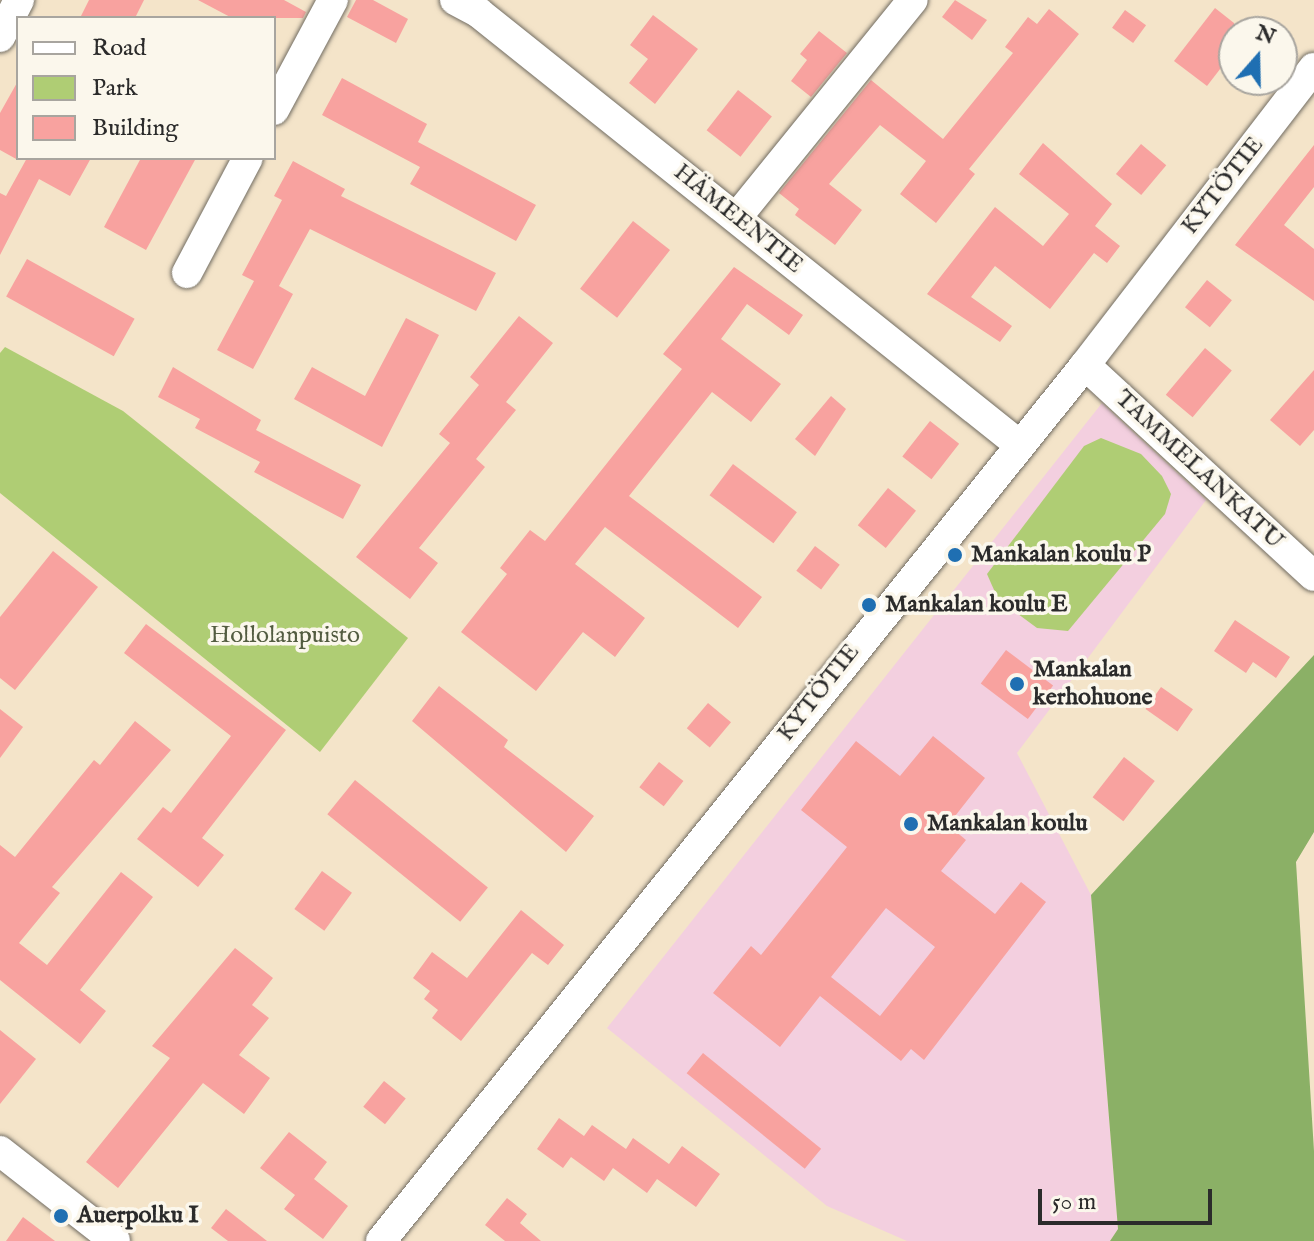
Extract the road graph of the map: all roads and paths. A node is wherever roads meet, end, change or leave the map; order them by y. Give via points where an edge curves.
1 (19, 0) edge
2 (333, 0) edge
3 (455, 0) edge
4 (913, 0) edge
5 (0, 37) edge
6 (1314, 68) edge
7 (276, 106) edge
8 (247, 160) edge
9 (737, 217) junction
10 (187, 273) dead end
11 (1085, 365) junction
12 (1017, 443) junction
13 (1314, 576) edge
14 (0, 1151) edge
15 (115, 1241) edge
16 (381, 1241) edge

1 - 5 street
2 - 7 street
3 - 9 street, HÄMEENTIE via 479,13
4 - 9 street
6 - 11 street, KYTÖTIE
8 - 10 street
9 - 12 street, HÄMEENTIE
11 - 12 street, KYTÖTIE
11 - 13 street, TAMMELANKATU
12 - 16 street, KYTÖTIE
14 - 15 street

